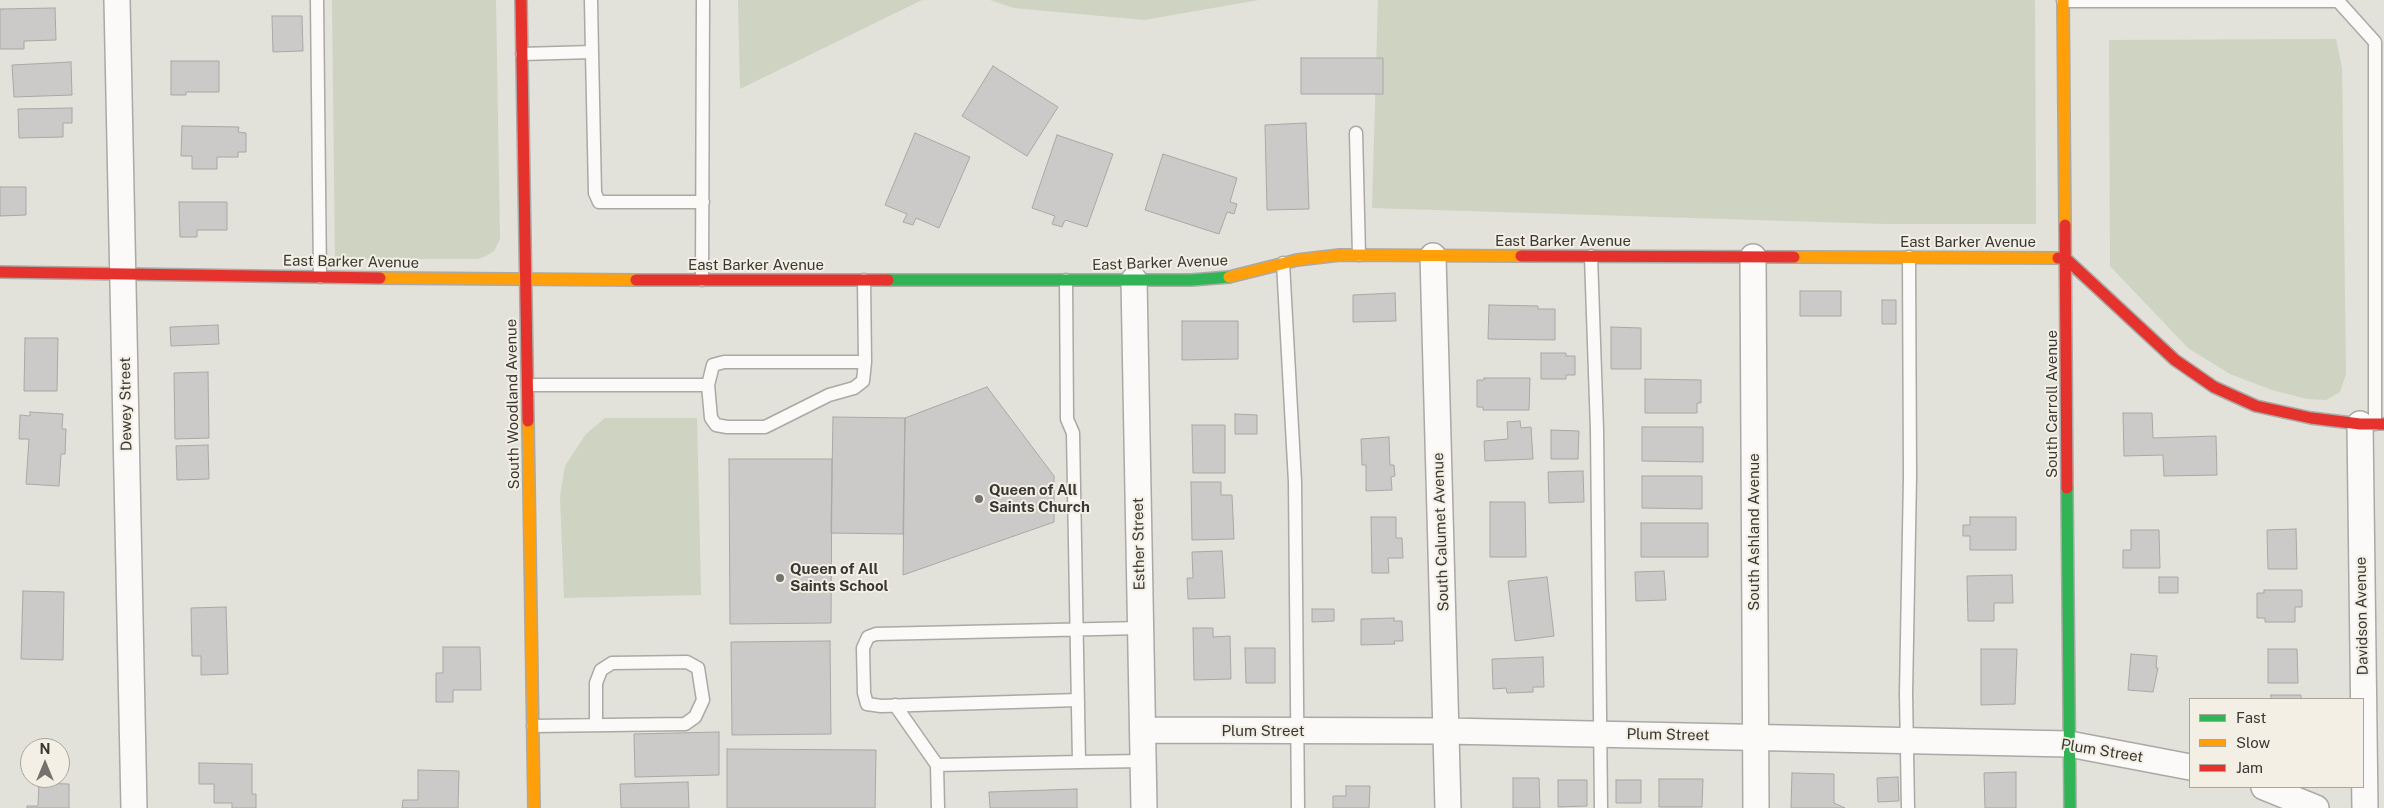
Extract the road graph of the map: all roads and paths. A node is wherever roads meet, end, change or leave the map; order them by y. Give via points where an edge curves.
1 (117, 0) edge
2 (317, 0) edge
3 (521, 0) edge
4 (591, 0) edge
5 (703, 0) edge
6 (2063, 0) edge
7 (592, 52) junction
8 (522, 54) junction
9 (1356, 133) dead end
10 (703, 202) junction
11 (1359, 255) junction
12 (1433, 256) junction
13 (1591, 256) junction
14 (1752, 257) junction
15 (1909, 257) junction
16 (2065, 258) junction
17 (1283, 264) junction
18 (0, 272) edge
19 (123, 273) junction
20 (320, 277) junction
21 (527, 280) junction
22 (702, 280) junction
23 (864, 280) junction
24 (1066, 280) junction
25 (1134, 280) junction
26 (865, 362) junction
27 (528, 385) junction
28 (708, 385) junction
29 (2373, 424) edge
30 (1140, 628) junction
31 (1076, 629) junction
32 (1078, 700) junction
33 (895, 705) junction
34 (596, 724) junction
35 (533, 726) junction
36 (1143, 730) junction
37 (1298, 731) junction
38 (1447, 731) junction
39 (1600, 734) junction
40 (1754, 736) junction
41 (1906, 740) junction
42 (2069, 744) junction
43 (1143, 761) junction
44 (1079, 762) junction
45 (937, 765) junction
46 (2189, 767) edge
47 (2266, 788) edge
48 (134, 808) edge
49 (534, 808) edge
50 (938, 808) edge
51 (1144, 808) edge
52 (1298, 808) edge
53 (1448, 808) edge
54 (1601, 808) edge
55 (1756, 808) edge
56 (1908, 808) edge
57 (2070, 808) edge
58 (2316, 808) edge
59 (2365, 808) edge

1 - 19 street, Dewey Street
2 - 20 lane
3 - 8 street, South Woodland Avenue
4 - 7 lane
5 - 10 lane
6 - 16 street, South Carroll Avenue
6 - 29 lane via 2338,1 2375,42
7 - 8 lane
7 - 10 lane via 595,193 599,202
8 - 21 street, South Woodland Avenue
9 - 11 lane
10 - 22 lane
11 - 12 street, East Barker Avenue
11 - 17 street, East Barker Avenue
12 - 13 street, East Barker Avenue
12 - 38 street, South Calumet Avenue
13 - 14 street, East Barker Avenue
13 - 39 lane via 1597,430
14 - 15 street, East Barker Avenue
14 - 40 street, South Ashland Avenue
15 - 16 street, East Barker Avenue
15 - 41 lane
16 - 29 street via 2175,360 2214,387 2256,406 2311,418
16 - 42 street, South Carroll Avenue
17 - 25 street, East Barker Avenue via 1236,276
17 - 37 lane via 1295,482
18 - 19 street, East Barker Avenue
19 - 20 street, East Barker Avenue
19 - 48 street, Dewey Street
20 - 21 street, East Barker Avenue
21 - 22 street, East Barker Avenue
21 - 27 street, South Woodland Avenue
22 - 23 street, East Barker Avenue
23 - 24 street, East Barker Avenue
23 - 26 lane
24 - 25 street, East Barker Avenue
24 - 31 lane via 1067,419 1073,433
25 - 30 street, Esther Street
26 - 28 lane via 724,362 713,365
26 - 28 lane via 863,381 854,388 829,395 765,427 727,428 716,425 711,418
27 - 28 lane
27 - 35 street, South Woodland Avenue
29 - 59 street, Davidson Avenue
30 - 31 lane
30 - 36 street, Esther Street
31 - 32 lane
31 - 33 lane via 876,634 868,637 862,648 864,693 868,704
32 - 33 lane
32 - 44 lane
33 - 45 lane
34 - 34 lane via 685,724 695,717 703,700 698,668 688,662 612,663 601,670 596,683
34 - 35 lane
35 - 49 street, South Woodland Avenue
36 - 37 street, Plum Street
36 - 43 street, Esther Street
37 - 38 street, Plum Street
37 - 52 lane
38 - 39 street, Plum Street
38 - 53 street, South Calumet Avenue
39 - 40 street, Plum Street
39 - 54 lane
40 - 41 street, Plum Street
40 - 55 street, South Ashland Avenue
41 - 42 street, Plum Street
41 - 56 lane
42 - 46 street, Plum Street
42 - 57 street, South Carroll Avenue
43 - 44 lane
43 - 51 street, Esther Street
44 - 45 lane
45 - 50 lane
47 - 58 street

